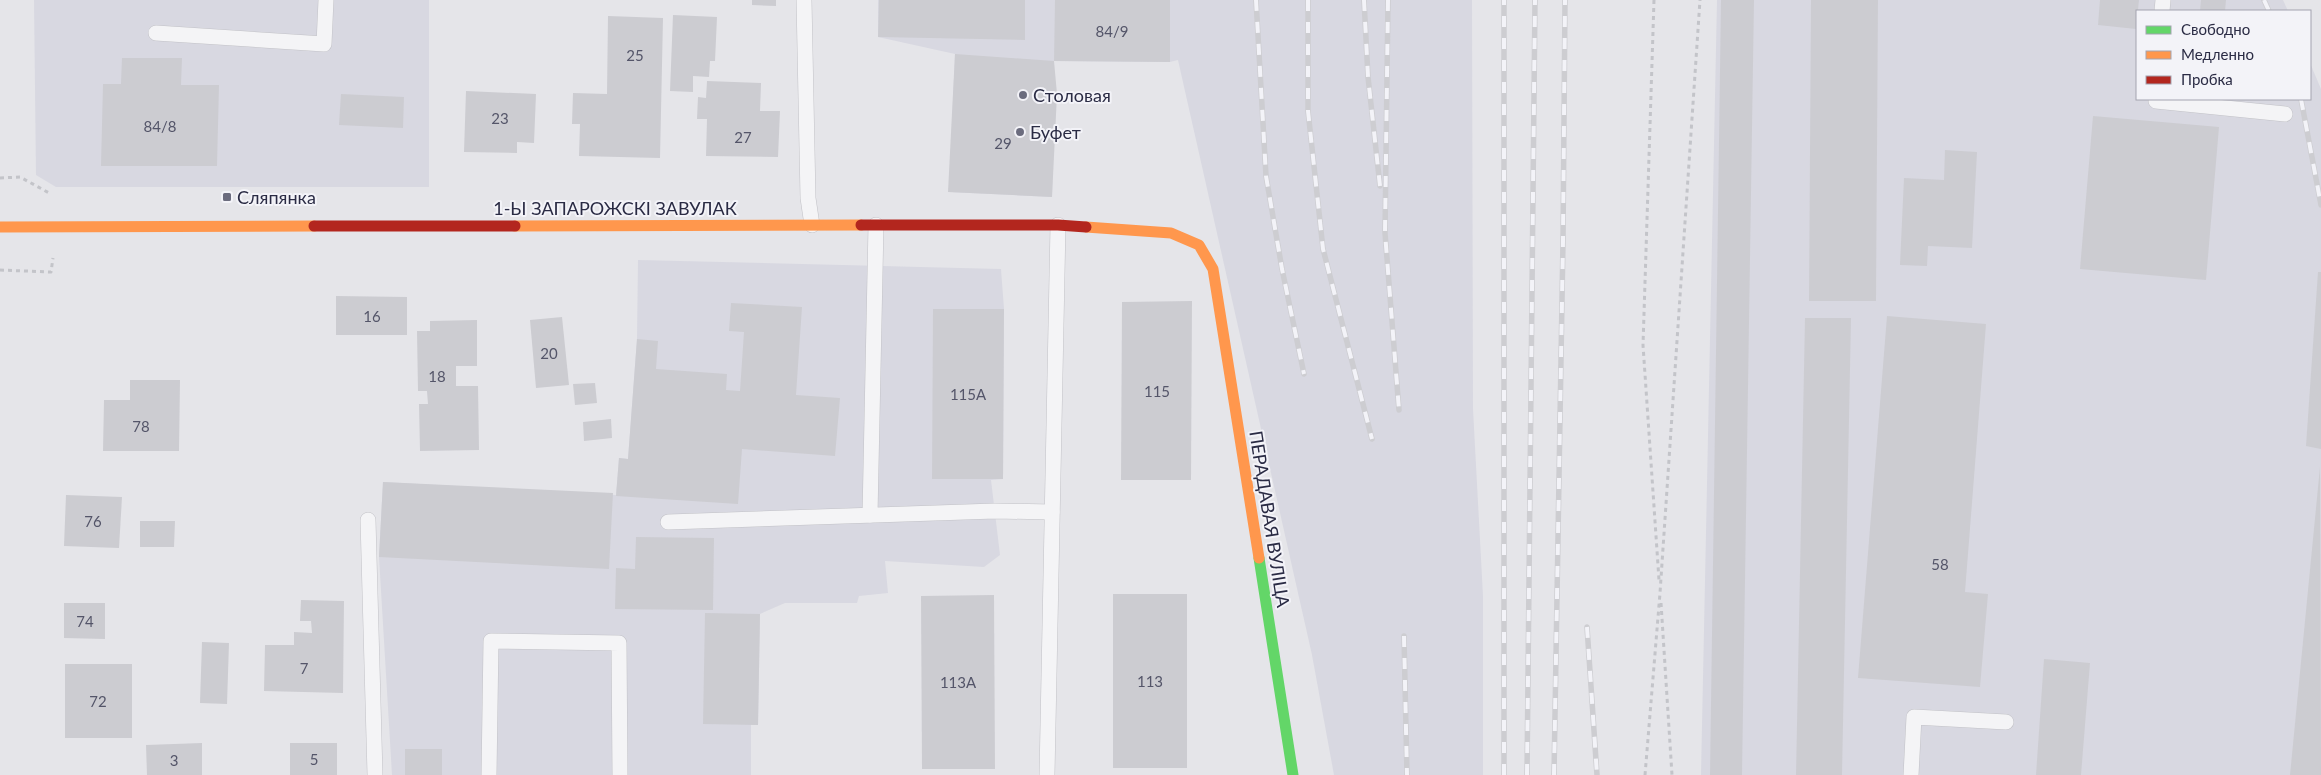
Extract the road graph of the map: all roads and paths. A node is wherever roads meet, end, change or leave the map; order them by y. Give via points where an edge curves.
1 (326, 0) edge
2 (804, 0) edge
3 (1654, 0) edge
4 (1700, 0) edge
5 (156, 33) dead end
6 (2156, 100) edge
7 (2284, 114) dead end
8 (812, 225) junction
9 (876, 225) junction
10 (1058, 225) junction
11 (0, 227) edge
12 (1213, 269) joint
13 (1052, 512) junction
14 (870, 515) junction
15 (368, 520) dead end
16 (668, 522) dead end
17 (1660, 593) junction
18 (2006, 722) dead end
19 (375, 775) edge
20 (488, 775) edge
21 (620, 775) edge
22 (1047, 775) edge
23 (1293, 775) edge
24 (1645, 775) edge
25 (1672, 775) edge
26 (1911, 775) edge

1 - 5 lane via 324,44
2 - 8 lane via 808,198
3 - 17 path via 1643,345
4 - 17 path
6 - 7 lane
8 - 9 street, 1-Ы ЗАПАРОЖСКІ ЗАВУЛАК
8 - 11 street, 1-Ы ЗАПАРОЖСКІ ЗАВУЛАК
9 - 10 street, 1-Ы ЗАПАРОЖСКІ ЗАВУЛАК
9 - 14 lane
10 - 12 street, 1-Ы ЗАПАРОЖСКІ ЗАВУЛАК via 1171,232 1199,245
10 - 13 lane
12 - 23 street, ПЕРАДАВАЯ ВУЛІЦА
13 - 14 lane
13 - 22 lane
14 - 16 lane
15 - 19 lane
17 - 24 path
17 - 25 path
18 - 26 lane via 1914,717
20 - 21 lane via 491,641 619,643

